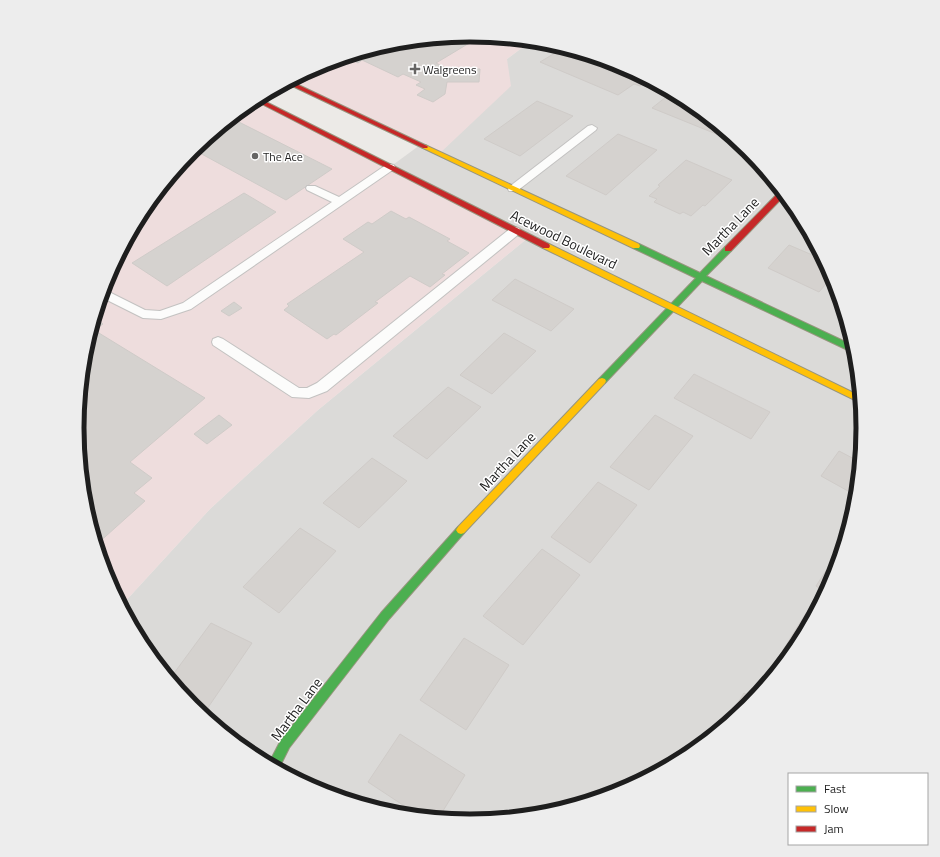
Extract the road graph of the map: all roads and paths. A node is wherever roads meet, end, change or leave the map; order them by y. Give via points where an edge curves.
1 (294, 85) edge
2 (263, 102) edge
3 (592, 128) dead end
4 (390, 167) junction
5 (310, 188) dead end
6 (513, 189) junction
7 (779, 196) edge
8 (340, 201) junction
9 (515, 231) junction
10 (702, 276) junction
11 (107, 296) edge
12 (671, 308) junction
13 (218, 342) dead end
14 (847, 346) edge
15 (855, 397) edge
16 (276, 762) edge

1 - 6 street, Acewood Boulevard
2 - 4 street, Acewood Boulevard
3 - 6 lane
4 - 8 lane
4 - 9 street, Acewood Boulevard
5 - 8 lane
6 - 10 street, Acewood Boulevard
7 - 10 street, Martha Lane
8 - 11 lane via 187,306 161,315 143,314
9 - 12 street, Acewood Boulevard
9 - 13 lane via 322,387 309,393 297,393
10 - 12 street, Martha Lane
10 - 14 street, Acewood Boulevard
12 - 15 street, Acewood Boulevard
12 - 16 street, Martha Lane via 470,520 385,616 285,744

